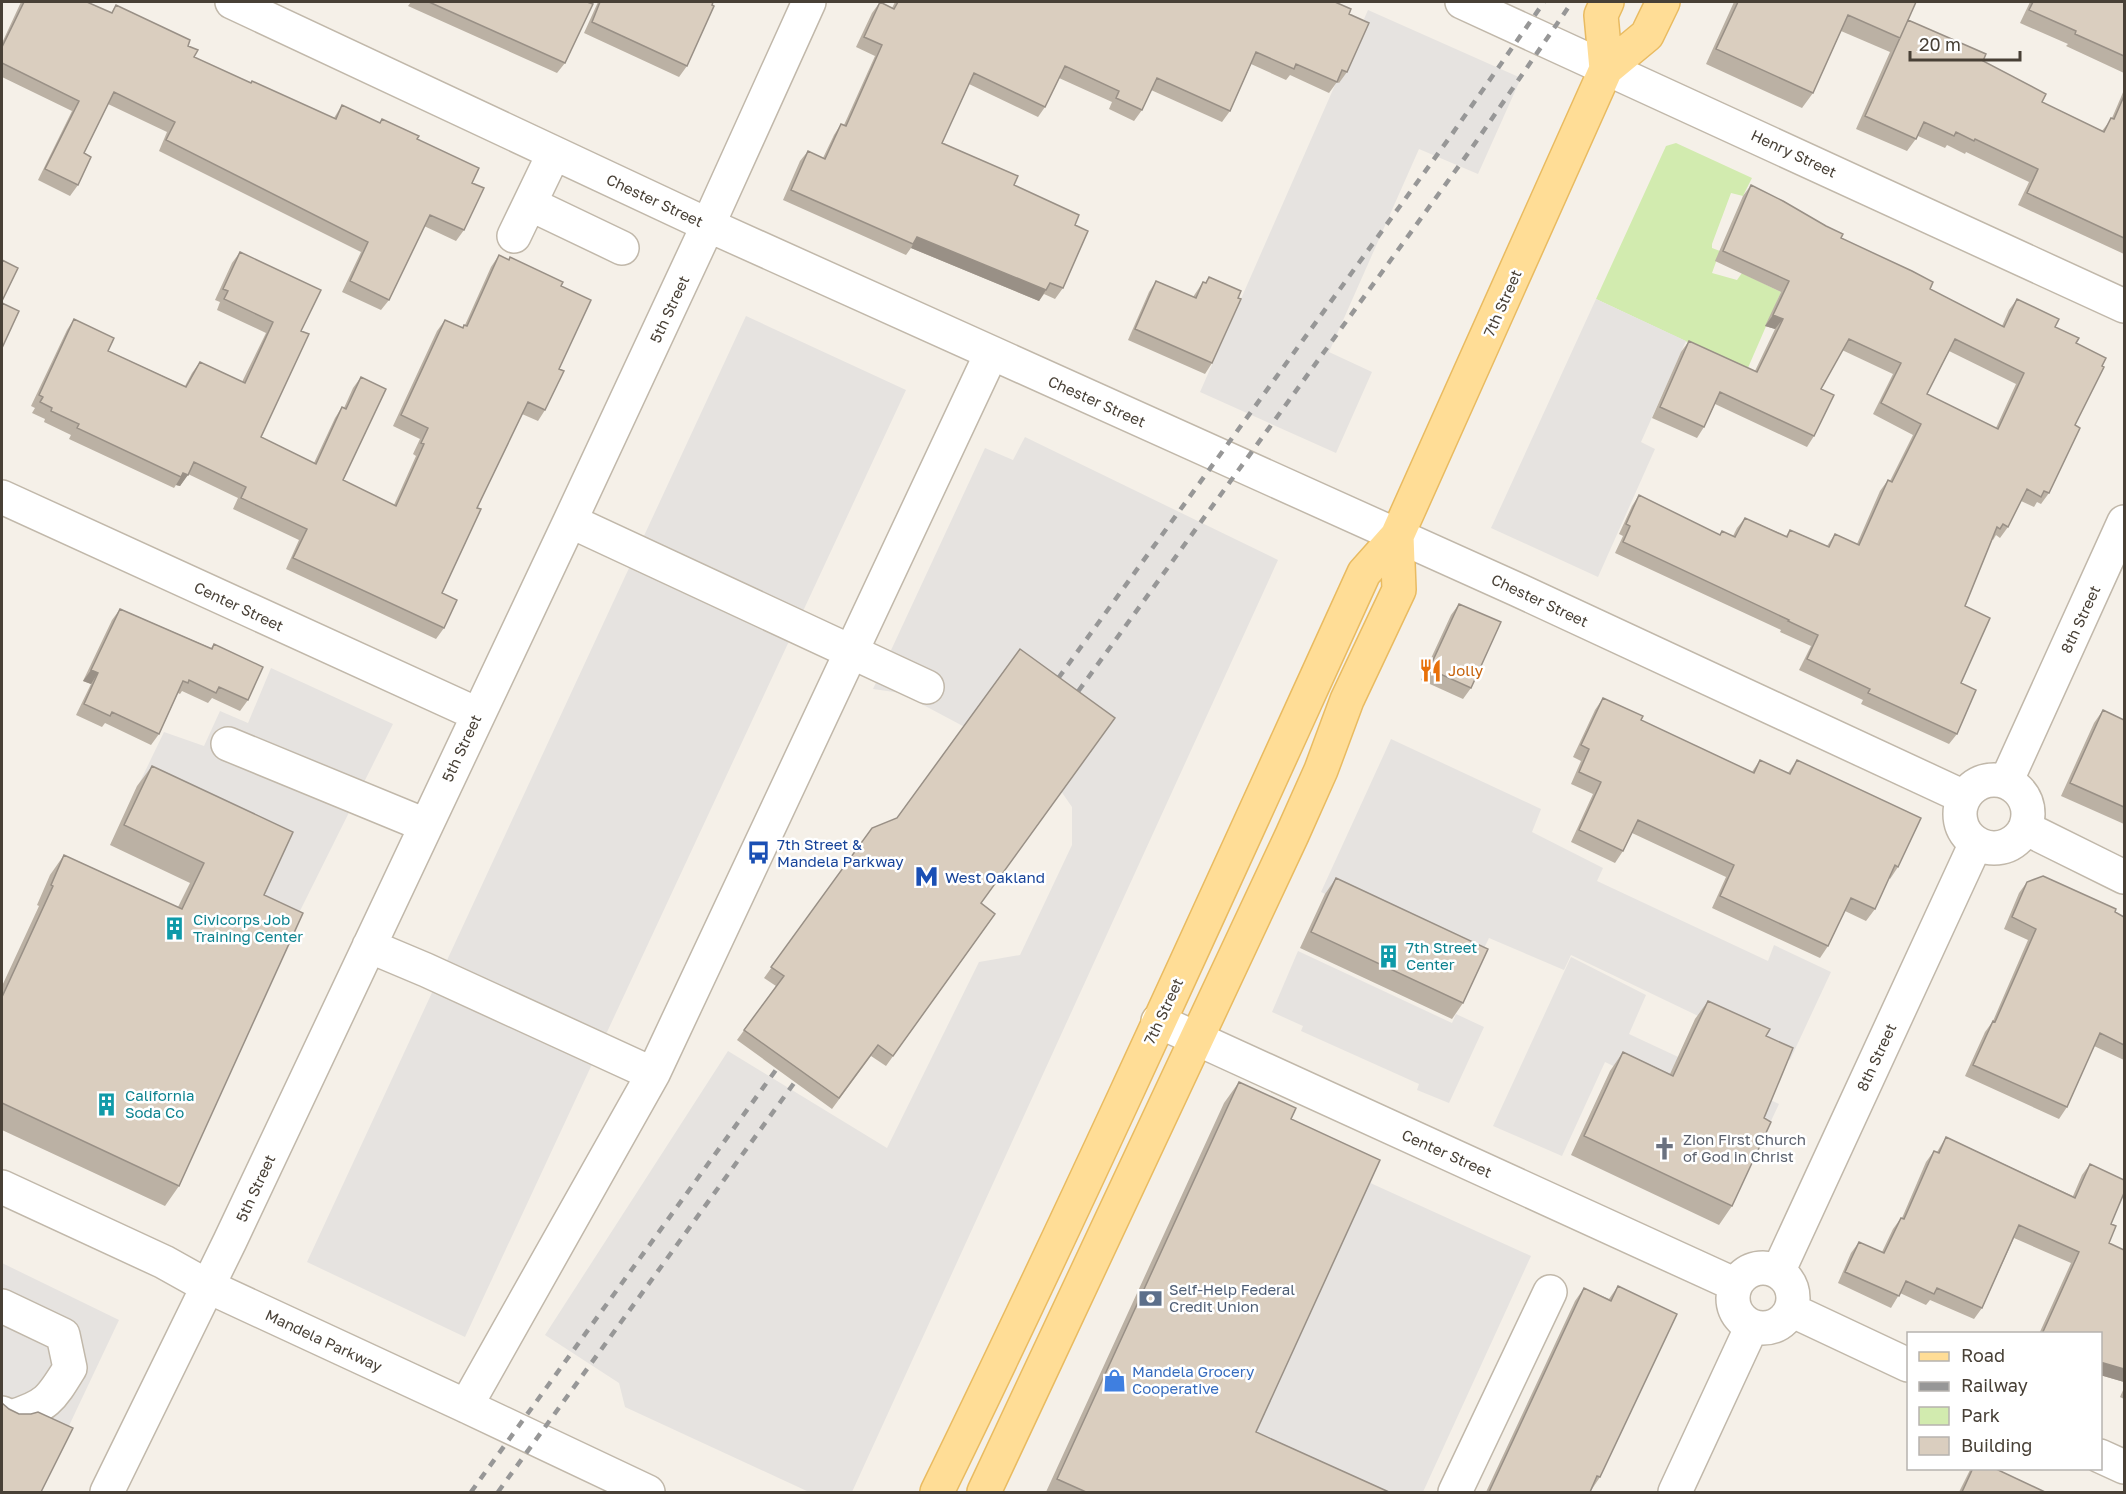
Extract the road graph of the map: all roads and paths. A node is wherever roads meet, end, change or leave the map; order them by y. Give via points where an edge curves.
1 (232, 2) edge
2 (809, 2) edge
3 (1462, 2) edge
4 (1607, 2) edge
5 (1663, 2) edge
6 (1606, 69) junction
7 (554, 153) junction
8 (530, 204) junction
9 (708, 225) junction
10 (514, 236) dead end
11 (622, 248) dead end
12 (2124, 306) edge
13 (991, 354) junction
14 (2, 497) edge
15 (570, 521) junction
16 (2124, 522) edge
17 (1397, 536) junction
18 (851, 653) junction
19 (927, 687) dead end
20 (477, 714) junction
21 (228, 744) dead end
22 (2006, 782) junction
23 (1964, 797) junction
24 (425, 825) junction
25 (2025, 828) junction
26 (1976, 843) junction
27 (2124, 877) edge
28 (369, 946) junction
29 (1158, 1021) junction
30 (1196, 1039) junction
31 (653, 1074) junction
32 (2, 1186) edge
33 (1778, 1272) junction
34 (1736, 1285) junction
35 (207, 1286) junction
36 (1550, 1292) dead end
37 (2, 1306) edge
38 (1791, 1310) junction
39 (1752, 1326) junction
40 (1907, 1365) edge
41 (466, 1406) junction
42 (2, 1413) edge
43 (2102, 1457) edge
44 (2124, 1467) edge
45 (107, 1492) edge
46 (648, 1492) edge
47 (937, 1492) edge
48 (984, 1492) edge
49 (1455, 1492) edge
50 (1675, 1492) edge

1 - 7 street, Chester Street
2 - 9 street, 5th Street
3 - 6 street, Henry Street
4 - 6 main road, 7th Street via 1601,15
5 - 6 main road, 7th Street via 1647,35
6 - 12 street, Henry Street
6 - 17 main road, 7th Street
7 - 8 street
7 - 9 street, Chester Street
8 - 10 street
8 - 11 street
9 - 13 street, Chester Street
9 - 15 street, 5th Street
13 - 17 street, Chester Street
13 - 18 street
14 - 20 street, Center Street
15 - 18 street
15 - 20 street, 5th Street
16 - 22 street, 8th Street
17 - 23 street, Chester Street
17 - 29 main road, 7th Street via 1364,573
17 - 30 main road, 7th Street via 1399,590 1347,700 1316,781
18 - 19 street
18 - 31 street
20 - 24 street, 5th Street
21 - 24 street
22 - 23 street via 1987,780
22 - 25 street via 2022,795 2027,806
23 - 26 street via 1960,818
24 - 28 street, 5th Street
25 - 26 street via 2009,844 1987,847
25 - 27 street
26 - 33 street, 8th Street
28 - 31 street
28 - 35 street, 5th Street
29 - 30 street, Center Street
29 - 47 main road, 7th Street
30 - 34 street, Center Street
30 - 48 main road, 7th Street
31 - 41 street
32 - 35 street, Mandela Parkway
33 - 34 street via 1759,1268
33 - 38 street via 1793,1293
34 - 39 street via 1737,1313
35 - 41 street, Mandela Parkway
35 - 45 street, 5th Street
36 - 49 street
37 - 42 street via 63,1335 70,1368 53,1396 35,1410 11,1418
38 - 39 street via 1771,1327
38 - 40 street
39 - 50 street
41 - 46 street, Mandela Parkway
43 - 44 street

